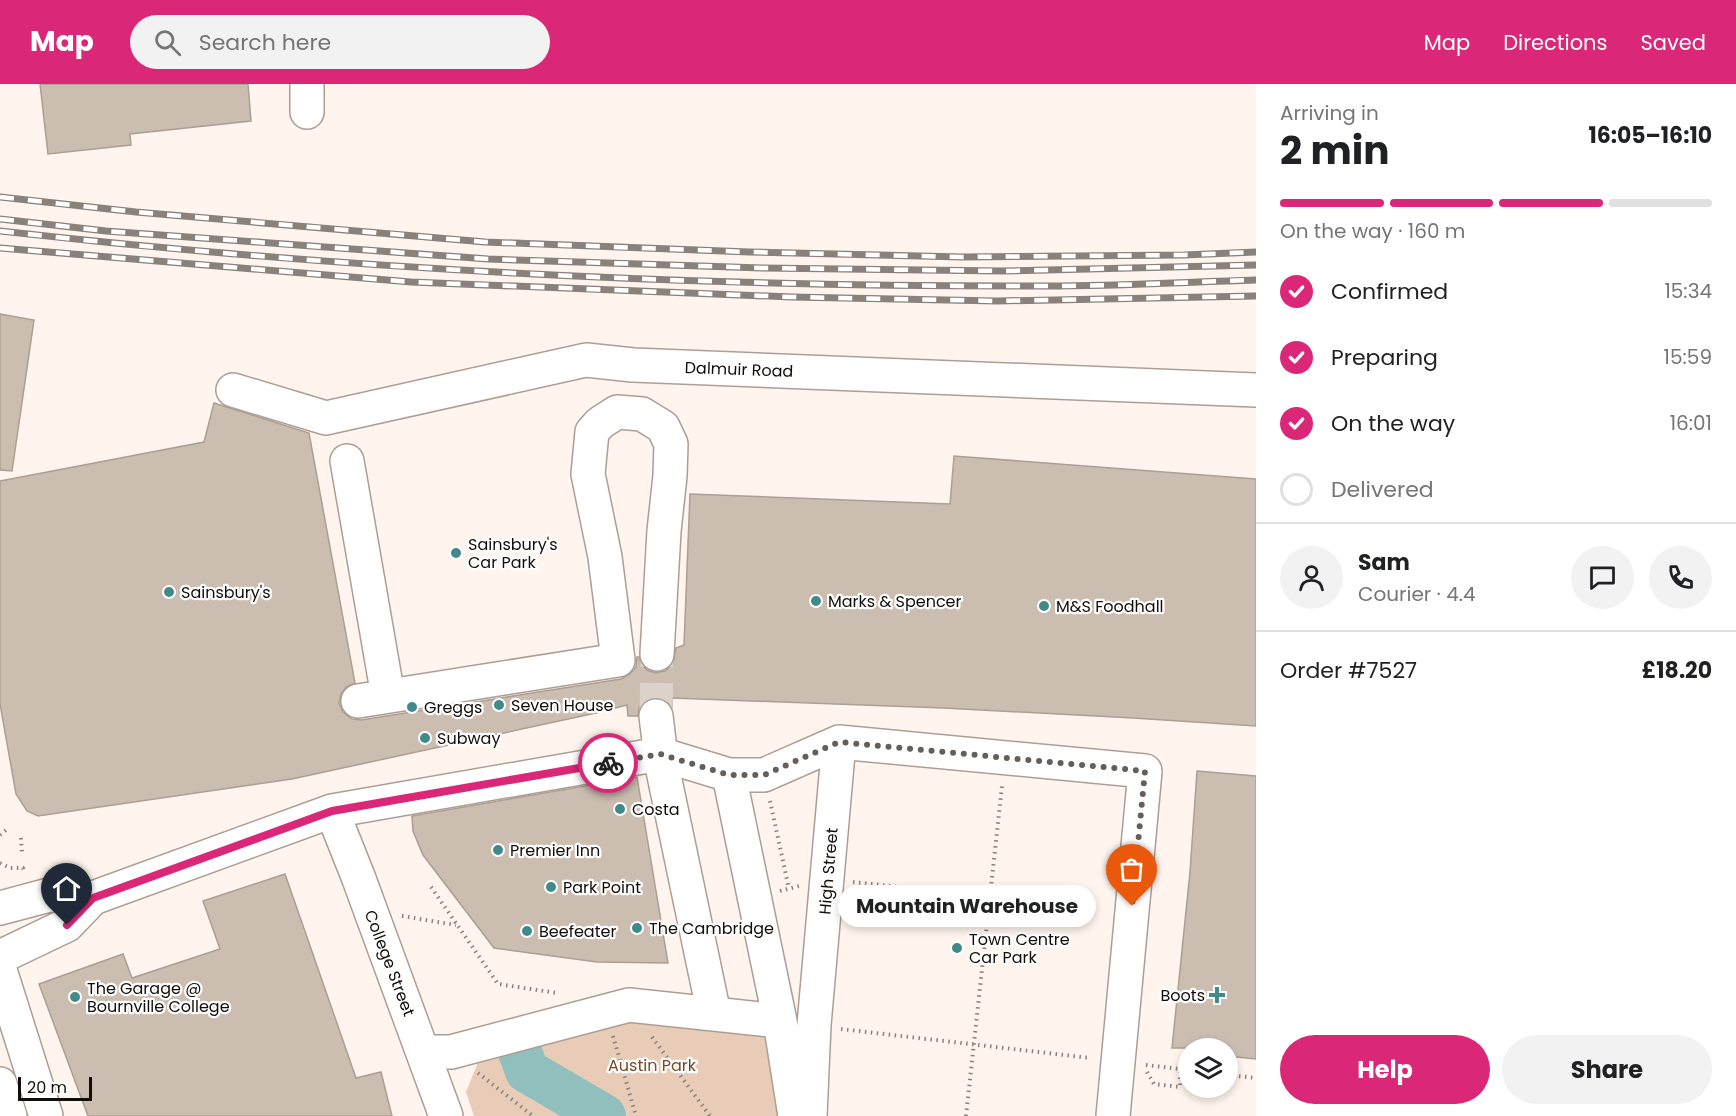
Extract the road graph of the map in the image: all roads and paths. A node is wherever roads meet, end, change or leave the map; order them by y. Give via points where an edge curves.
1 (233, 390) dead end
2 (1256, 390) edge
3 (347, 461) dead end
4 (657, 654) tunnel mouth
5 (656, 716) tunnel mouth
6 (839, 742) junction
7 (660, 754) junction
8 (1005, 759) junction
9 (729, 775) junction
10 (764, 775) junction
11 (332, 811) junction
12 (6, 830) dead end
13 (0, 835) edge
14 (21, 838) dead end
15 (22, 853) dead end
16 (0, 863) edge
17 (26, 878) dead end
18 (789, 889) dead end
19 (93, 898) junction
20 (0, 908) edge
21 (405, 916) dead end
22 (457, 925) dead end
23 (0, 957) edge
24 (0, 970) edge
25 (606, 1011) junction
26 (714, 1014) junction
27 (780, 1020) junction
28 (814, 1025) junction
29 (974, 1044) junction
30 (423, 1052) junction
31 (1118, 1062) junction
32 (1180, 1069) joint
33 (1238, 1076) edge
34 (1256, 1078) edge
35 (0, 1084) edge
36 (10, 1116) edge
37 (46, 1116) edge
38 (446, 1116) edge
39 (636, 1116) edge
40 (795, 1116) edge
41 (810, 1116) edge
42 (966, 1116) edge
43 (1113, 1116) edge

1 - 2 street, Dalmuir Road via 326,418 586,360
3 - 4 street via 373,699 618,660 605,557 588,474 592,432 617,412 642,414 663,427 671,444
5 - 7 street
6 - 8 street
6 - 10 street
6 - 28 street, High Street
7 - 9 street
7 - 11 street
7 - 26 street
8 - 29 path
8 - 31 street via 1145,771
9 - 10 street
9 - 27 street
10 - 18 path
11 - 19 street
11 - 30 street, College Street
12 - 13 path
14 - 15 path
16 - 17 path via 23,868
19 - 20 street via 49,895
19 - 23 street via 67,925
21 - 22 path
24 - 37 street
25 - 26 street via 629,1005
25 - 30 street via 451,1052
25 - 39 path
26 - 27 street
27 - 40 street
28 - 29 path
28 - 41 street, High Street
29 - 31 path
29 - 42 path
30 - 38 street, College Street
31 - 43 street
32 - 32 path via 1180,1087 1154,1084 1142,1065
33 - 34 path
35 - 36 street

